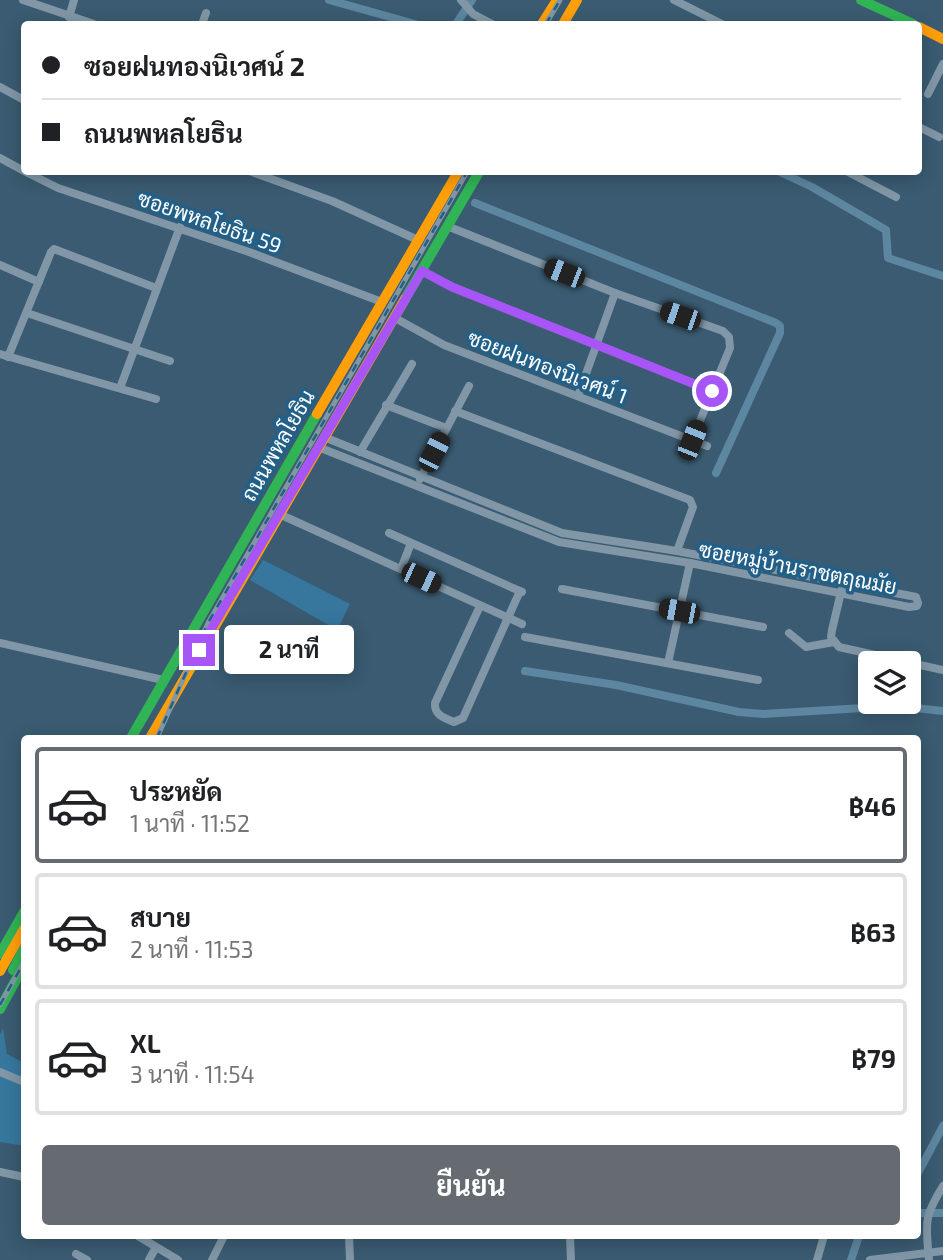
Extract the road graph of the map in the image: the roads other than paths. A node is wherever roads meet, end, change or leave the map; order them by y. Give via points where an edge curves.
1 (23, 0) edge
2 (74, 0) edge
3 (461, 0) edge
4 (556, 0) edge
5 (577, 0) edge
6 (674, 0) edge
7 (861, 0) edge
8 (206, 13) dead end
9 (69, 17) junction
10 (83, 21) edge
11 (203, 21) edge
12 (486, 21) edge
13 (544, 21) edge
14 (565, 21) edge
15 (716, 21) edge
16 (906, 21) edge
17 (922, 28) edge
18 (943, 38) edge
19 (943, 64) edge
20 (939, 80) edge
21 (0, 87) edge
22 (928, 94) dead end
23 (21, 98) edge
24 (922, 128) edge
25 (939, 137) dead end
26 (0, 158) edge
27 (21, 169) edge
28 (33, 175) edge
29 (260, 175) edge
30 (456, 175) edge
31 (477, 175) edge
32 (854, 175) edge
33 (448, 188) junction
34 (465, 195) junction
35 (896, 197) dead end
36 (447, 226) junction
37 (180, 228) junction
38 (418, 240) junction
39 (0, 265) edge
40 (422, 271) junction
41 (39, 282) junction
42 (156, 288) junction
43 (615, 293) junction
44 (382, 302) junction
45 (27, 313) junction
46 (395, 318) junction
47 (597, 344) junction
48 (135, 348) junction
49 (4, 356) edge
50 (170, 360) dead end
51 (412, 364) dead end
52 (469, 386) dead end
53 (120, 388) junction
54 (712, 391) junction
55 (578, 396) junction
56 (156, 399) dead end
57 (386, 405) junction
58 (455, 411) junction
59 (446, 428) junction
60 (324, 437) junction
61 (692, 440) junction
62 (706, 446) dead end
63 (318, 447) junction
64 (360, 452) junction
65 (422, 476) junction
66 (417, 485) junction
67 (279, 514) junction
68 (389, 533) dead end
69 (411, 543) junction
70 (624, 547) junction
71 (677, 551) junction
72 (690, 563) junction
73 (771, 568) junction
74 (401, 569) junction
75 (767, 579) junction
76 (844, 582) junction
77 (562, 589) dead end
78 (841, 592) junction
79 (480, 606) junction
80 (679, 611) junction
81 (508, 617) junction
82 (522, 624) dead end
83 (763, 627) dead end
84 (789, 633) dead end
85 (525, 637) dead end
86 (834, 642) junction
87 (0, 643) edge
88 (668, 663) junction
89 (943, 670) edge
90 (163, 680) junction
91 (758, 680) dead end
92 (133, 735) edge
93 (152, 735) edge
94 (21, 917) edge
95 (21, 934) edge
96 (2, 947) edge
97 (21, 954) edge
98 (21, 970) edge
99 (0, 971) edge
100 (0, 992) edge
101 (0, 1009) edge
102 (0, 1072) edge
103 (21, 1081) edge
104 (0, 1172) edge
105 (21, 1176) edge
106 (943, 1186) edge
107 (143, 1239) edge
108 (222, 1239) edge
109 (349, 1239) edge
110 (570, 1239) edge
111 (823, 1239) edge
112 (156, 1247) junction
113 (943, 1251) edge
114 (76, 1254) dead end
115 (929, 1256) edge
116 (87, 1260) edge
117 (149, 1260) edge
118 (178, 1260) edge
119 (212, 1260) edge
120 (350, 1260) edge
121 (571, 1260) edge
122 (817, 1260) edge
123 (870, 1260) edge
124 (876, 1260) edge

1 - 9 street
2 - 9 street
3 - 12 street
4 - 13 main road
5 - 14 main road
6 - 15 street
7 - 16 main road
8 - 11 street
9 - 10 street
17 - 18 main road
19 - 20 street
20 - 22 street
21 - 23 street
24 - 25 street
26 - 27 street, ซอยพหลโยธิน 59
28 - 37 street, ซอยพหลโยธิน 59 via 58,188
29 - 38 street
30 - 33 main road, ถนนพหลโยธิน
31 - 34 main road, ถนนพหลโยธิน
32 - 35 street
33 - 34 main road
33 - 38 main road, ถนนพหลโยธิน
34 - 36 main road, ถนนพหลโยธิน
36 - 40 main road, ถนนพหลโยธิน
36 - 43 street
37 - 42 street
37 - 44 street, ซอยพหลโยธิน 59
38 - 44 main road, ถนนพหลโยธิน
39 - 41 street
40 - 46 main road, ถนนพหลโยธิน
40 - 47 street
41 - 42 street via 51,252 58,249
41 - 45 street
42 - 48 street
43 - 47 street
43 - 54 street via 729,337 730,348
44 - 90 main road, ถนนพหลโยธิน
45 - 48 street
45 - 49 street
46 - 55 street, ซอยฝนทองนิเวศน์ 1 via 444,345
46 - 60 main road, ถนนพหลโยธิน
47 - 54 street
47 - 55 street
48 - 50 street
48 - 53 street
49 - 53 street
51 - 57 street
52 - 58 street
53 - 56 street
54 - 61 street
55 - 61 street, ซอยฝนทองนิเวศน์ 1
57 - 59 street
57 - 64 street
58 - 59 street
58 - 71 street via 690,500 693,508
59 - 65 street
60 - 63 main road, ถนนพหลโยธิน
60 - 64 street, ซอยหมู่บ้านราชตฤณมัย
61 - 62 street, ซอยฝนทองนิเวศน์ 1
63 - 66 street, ซอยหมู่บ้านราชตฤณมัย
63 - 67 main road, ถนนพหลโยธิน
64 - 65 street, ซอยหมู่บ้านราชตฤณมัย
65 - 66 street
65 - 70 street, ซอยหมู่บ้านราชตฤณมัย via 562,533
66 - 70 street, ซอยหมู่บ้านราชตฤณมัย via 550,539
67 - 74 street
67 - 93 main road, ถนนพหลโยธิน
68 - 69 street
69 - 74 street
69 - 81 street via 522,592
70 - 71 street, ซอยหมู่บ้านราชตฤณมัย
70 - 72 street, ซอยหมู่บ้านราชตฤณมัย
71 - 73 street, ซอยหมู่บ้านราชตฤณมัย
72 - 75 street, ซอยหมู่บ้านราชตฤณมัย
72 - 80 street
73 - 75 street
73 - 76 street, ซอยหมู่บ้านราชตฤณมัย
74 - 79 street
75 - 78 street, ซอยหมู่บ้านราชตฤณมัย
76 - 78 street
76 - 78 street, ซอยหมู่บ้านราชตฤณมัย via 916,597 918,603 909,607
77 - 80 street
78 - 86 street via 832,630
79 - 81 street
79 - 81 street via 435,703 439,715 454,722 463,718
80 - 83 street
80 - 88 street
81 - 82 street
84 - 86 street via 806,647
85 - 88 street
86 - 89 street via 839,647
87 - 90 street
88 - 91 street
90 - 92 main road, ถนนพหลโยธิน
94 - 96 main road
95 - 99 main road
97 - 100 main road
98 - 101 main road
102 - 103 street
104 - 105 street
106 - 115 street via 927,1214
107 - 112 street
108 - 119 street
109 - 120 street
110 - 121 street
111 - 122 street
112 - 117 street
112 - 118 street
113 - 115 street
114 - 116 street
115 - 124 street
123 - 124 street

